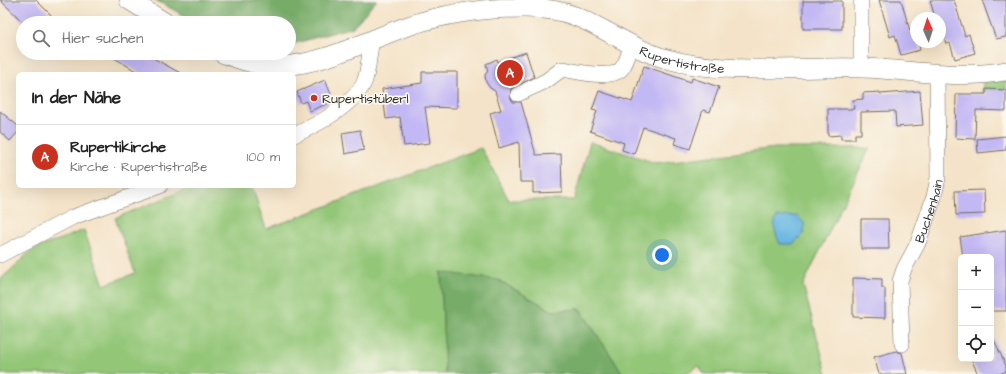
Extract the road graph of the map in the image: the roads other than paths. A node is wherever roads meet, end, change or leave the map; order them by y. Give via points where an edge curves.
1 (129, 0) edge
2 (861, 0) edge
3 (155, 16) edge
4 (372, 40) junction
5 (632, 45) junction
6 (243, 60) edge
7 (861, 68) junction
8 (1006, 71) edge
9 (937, 73) junction
10 (518, 94) dead end
11 (296, 134) edge
12 (154, 188) edge
13 (0, 255) edge
14 (902, 344) dead end

1 - 3 main road
2 - 7 street
4 - 5 main road, Rupertistraße via 409,26 454,15 529,8 574,15
4 - 6 main road, Rupertistraße via 317,59 282,66
4 - 11 street via 365,79 358,94
5 - 7 main road, Rupertistraße via 665,59 689,64 733,68
5 - 10 street via 619,72 606,75 562,69 546,81
7 - 9 main road, Rupertistraße
8 - 9 main road, Rupertistraße via 981,74
9 - 14 street, Buchenhain via 938,178 920,236 900,281
12 - 13 street via 73,217

